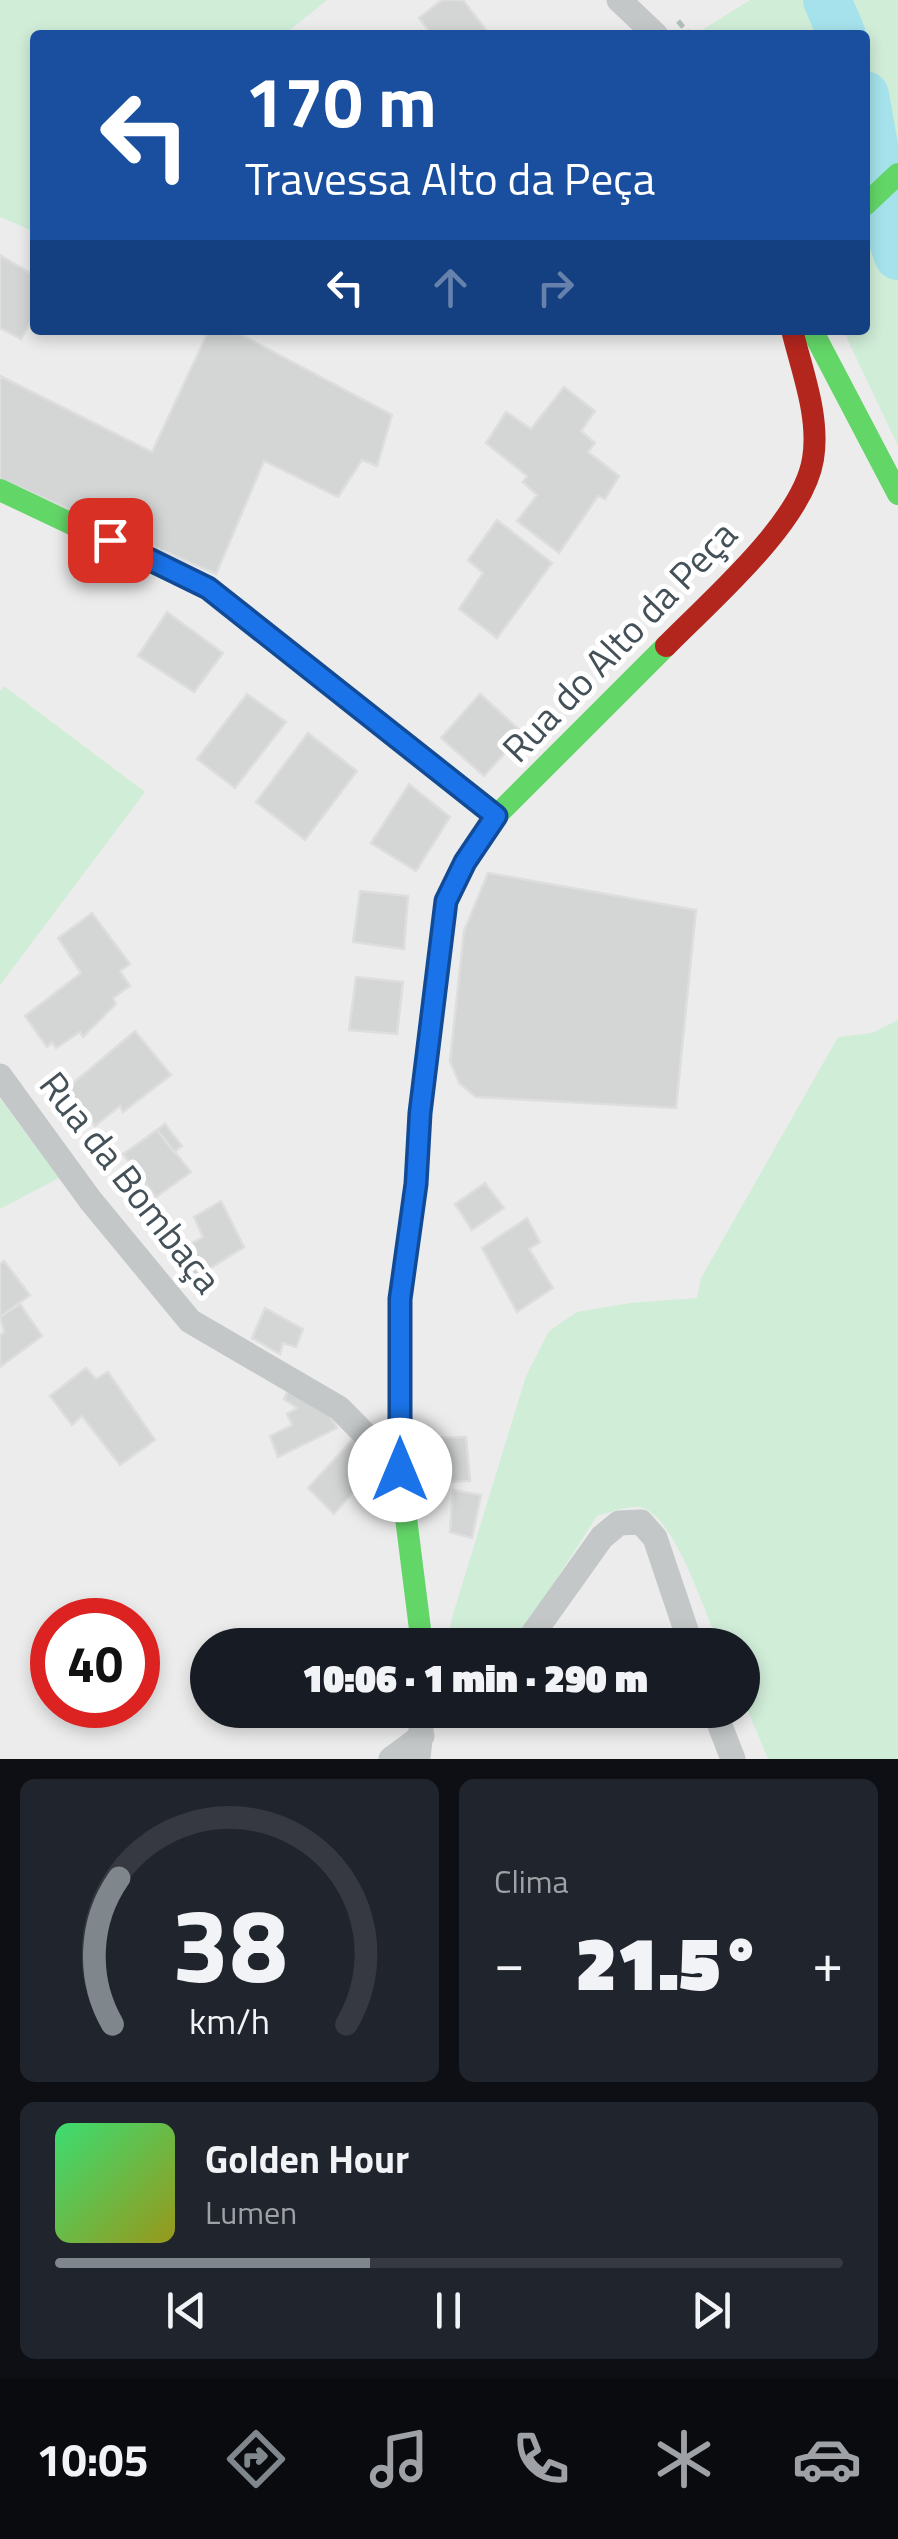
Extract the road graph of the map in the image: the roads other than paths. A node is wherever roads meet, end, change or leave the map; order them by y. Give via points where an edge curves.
1 (619, 0) edge
2 (651, 30) edge
3 (898, 174) edge
4 (870, 200) edge
5 (793, 335) edge
6 (815, 335) edge
7 (0, 490) edge
8 (898, 494) edge
9 (496, 816) junction
10 (0, 1076) edge
11 (400, 1470) junction
12 (420, 1628) edge
13 (537, 1628) edge
14 (686, 1628) edge
15 (721, 1728) edge
16 (421, 1735) edge
17 (391, 1759) edge
18 (733, 1759) edge

1 - 2 street
3 - 4 street
5 - 9 street, Rua do Alto da Peça via 814,424 813,461 800,496 775,533
6 - 8 street
7 - 9 street via 208,588
9 - 11 street, Rua do Alto da Peça via 446,901 400,1299
10 - 11 street, Rua da Bombaça via 190,1321 338,1408
11 - 12 street, Rua do Alto da Peça
13 - 14 street via 602,1537 618,1523 642,1522
15 - 18 street
16 - 17 street

